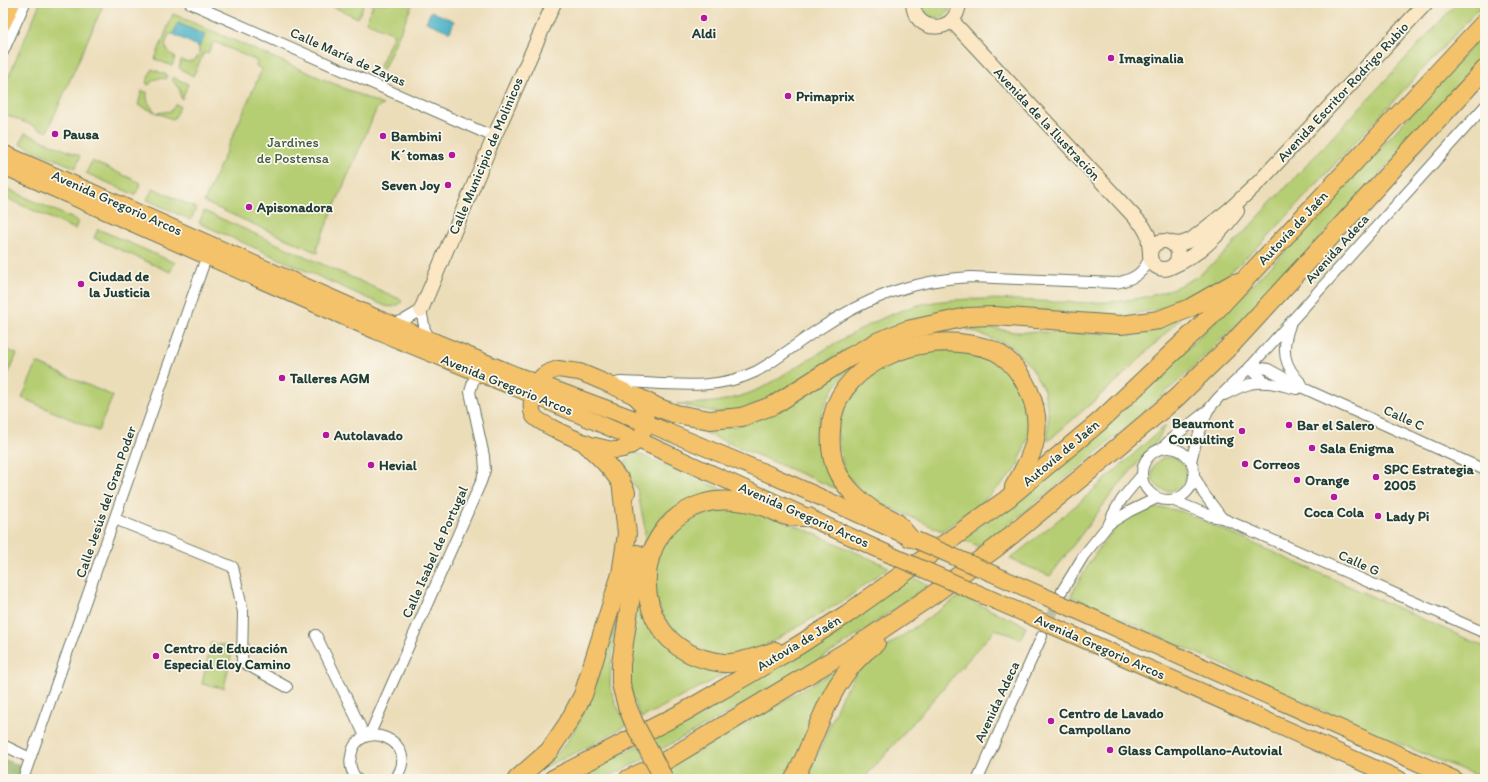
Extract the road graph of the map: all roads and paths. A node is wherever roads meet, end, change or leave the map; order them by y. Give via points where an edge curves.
1 (12, 3) edge
2 (25, 3) edge
3 (190, 3) edge
4 (554, 3) edge
5 (913, 3) edge
6 (958, 3) edge
7 (1426, 3) edge
8 (952, 21) junction
9 (1485, 22) edge
10 (3, 23) edge
11 (3, 52) edge
12 (1485, 69) edge
13 (1485, 106) edge
14 (1480, 118) edge
15 (494, 137) junction
16 (3, 153) edge
17 (3, 166) edge
18 (1260, 180) junction
19 (1143, 226) junction
20 (1169, 242) junction
21 (230, 254) junction
22 (1150, 254) junction
23 (207, 255) junction
24 (1173, 266) junction
25 (1249, 275) junction
26 (420, 310) junction
27 (1292, 319) junction
28 (392, 324) junction
29 (431, 340) junction
30 (1234, 343) junction
31 (1251, 366) junction
32 (469, 369) junction
33 (1267, 383) junction
34 (607, 384) junction
35 (528, 386) junction
36 (470, 392) junction
37 (1312, 392) junction
38 (637, 397) junction
39 (1219, 397) junction
40 (1208, 410) junction
41 (646, 423) junction
42 (638, 440) junction
43 (586, 444) junction
44 (1161, 449) junction
45 (1191, 461) junction
46 (1485, 470) edge
47 (1142, 475) junction
48 (1194, 476) junction
49 (621, 482) junction
50 (1157, 498) junction
51 (1006, 499) junction
52 (1172, 500) junction
53 (809, 518) junction
54 (1222, 518) junction
55 (115, 519) junction
56 (1108, 524) junction
57 (913, 539) junction
58 (1062, 590) tunnel mouth
59 (1485, 633) edge
60 (316, 635) dead end
61 (1042, 636) tunnel mouth
62 (799, 645) junction
63 (287, 687) dead end
64 (367, 736) junction
65 (3, 745) edge
66 (30, 758) junction
67 (980, 776) edge
68 (23, 779) edge
69 (357, 779) edge
70 (395, 779) edge
71 (517, 779) edge
72 (553, 779) edge
73 (628, 779) edge
74 (664, 779) edge
75 (794, 779) edge
76 (1399, 779) edge
77 (1454, 779) edge

1 - 10 main road
2 - 11 street
3 - 15 street, Calle María de Zayas
4 - 15 street, Calle Municipio de Molinicos
5 - 8 street via 915,14 926,25 944,26
6 - 8 street via 958,10
7 - 18 street, Avenida Escritor Rodrigo Rubio
8 - 19 street, Avenida de la Ilustración
9 - 25 highway, Autovía de Jaén
12 - 30 highway
13 - 14 street, Avenida Adeca
14 - 27 street, Avenida Adeca
15 - 26 street, Calle Municipio de Molinicos
16 - 21 main road, Avenida Gregorio Arcos
17 - 23 main road, Avenida Gregorio Arcos
18 - 20 street, Avenida Escritor Rodrigo Rubio via 1202,232 1180,244
18 - 24 street, Avenida Escritor Rodrigo Rubio via 1232,218 1203,249
19 - 20 street, Avenida de la Ilustración
19 - 22 street, Avenida de la Ilustración via 1148,235
20 - 22 street via 1158,242
20 - 24 street via 1175,247 1178,255
21 - 23 main road, Avenida Gregorio Arcos
21 - 28 main road, Avenida Gregorio Arcos
22 - 24 street via 1154,266 1165,270
22 - 34 street via 1145,268 1140,273 1129,280 1116,283 971,277 924,282 895,290 872,299 817,330 755,372 729,381 699,385 621,382
23 - 32 main road, Avenida Gregorio Arcos via 376,331
23 - 55 street, Calle Jesús del Gran Poder
25 - 38 highway via 1190,308 1159,320 1121,324 967,317 907,330 848,358 774,404 742,417 710,420 676,414
25 - 51 highway, Autovía de Jaén via 1210,317 1099,422
26 - 28 street
26 - 29 street via 425,330
27 - 31 street, Avenida Adeca
27 - 37 street, Calle C via 1284,345 1285,357 1293,375
28 - 29 main road, Avenida Gregorio Arcos
29 - 35 main road, Avenida Gregorio Arcos
30 - 73 highway via 1176,398 1087,473 997,547 934,594 868,638 731,722 660,764
30 - 75 highway via 1173,405 1006,551 958,589 876,643 853,664 828,702
31 - 33 street, Calle C via 1252,371
31 - 37 street, Calle C via 1268,369
31 - 39 street, Avenida Adeca
32 - 35 main road, Avenida Gregorio Arcos
32 - 36 street
32 - 36 street, Calle Isabel de Portugal
33 - 37 street, Calle C
33 - 39 street, Calle C via 1248,384
34 - 35 main road via 581,373 558,369 546,372
34 - 38 main road
35 - 41 main road, Avenida Gregorio Arcos
35 - 42 main road, Avenida Gregorio Arcos
35 - 43 main road via 534,416
36 - 64 street, Calle Isabel de Portugal via 485,470
37 - 46 street, Calle C
38 - 41 main road via 644,408
39 - 40 street, Avenida Adeca
40 - 44 street, Avenida Adeca
40 - 45 street, Avenida Adeca
41 - 42 main road
41 - 57 main road, Avenida Gregorio Arcos via 771,475
42 - 43 main road via 626,449 614,450
42 - 53 main road, Avenida Gregorio Arcos
43 - 49 highway
44 - 45 street via 1177,450
44 - 47 street via 1148,457 1143,465
45 - 48 street
47 - 50 street via 1149,493
47 - 56 street via 1120,502
48 - 52 street via 1191,488
48 - 54 street, Calle G
49 - 71 highway via 628,534 621,574 582,695 568,723 549,751
49 - 74 highway, bridge via 632,507 636,526 637,558 621,664 621,684 635,725
50 - 52 street
50 - 56 street
51 - 57 highway via 1027,465 1037,432 1032,399 1026,384 1013,366 995,352 963,343 941,341 896,351 876,361 845,389 832,416 831,451 836,468 845,484 860,499 895,522
51 - 62 highway, Autovía de Jaén via 847,614
52 - 54 street, Calle G
53 - 62 highway via 786,516 762,505 725,500 706,502 675,518 664,530 654,546 648,564 646,584 656,622 678,647 693,656 730,663
53 - 76 main road, Avenida Gregorio Arcos, bridge
54 - 59 street, Calle G
55 - 63 street via 233,566 243,612 242,662
55 - 66 street, Calle Jesús del Gran Poder
56 - 58 street
57 - 77 main road, Avenida Gregorio Arcos, bridge
60 - 64 street
61 - 67 street, Avenida Adeca
62 - 72 highway, Autovía de Jaén via 684,712
64 - 69 street, Calle Isabel de Portugal via 351,752 351,770
64 - 70 street via 379,735 387,738 399,749 402,765
65 - 66 street
66 - 68 street, Calle Jesús del Gran Poder

